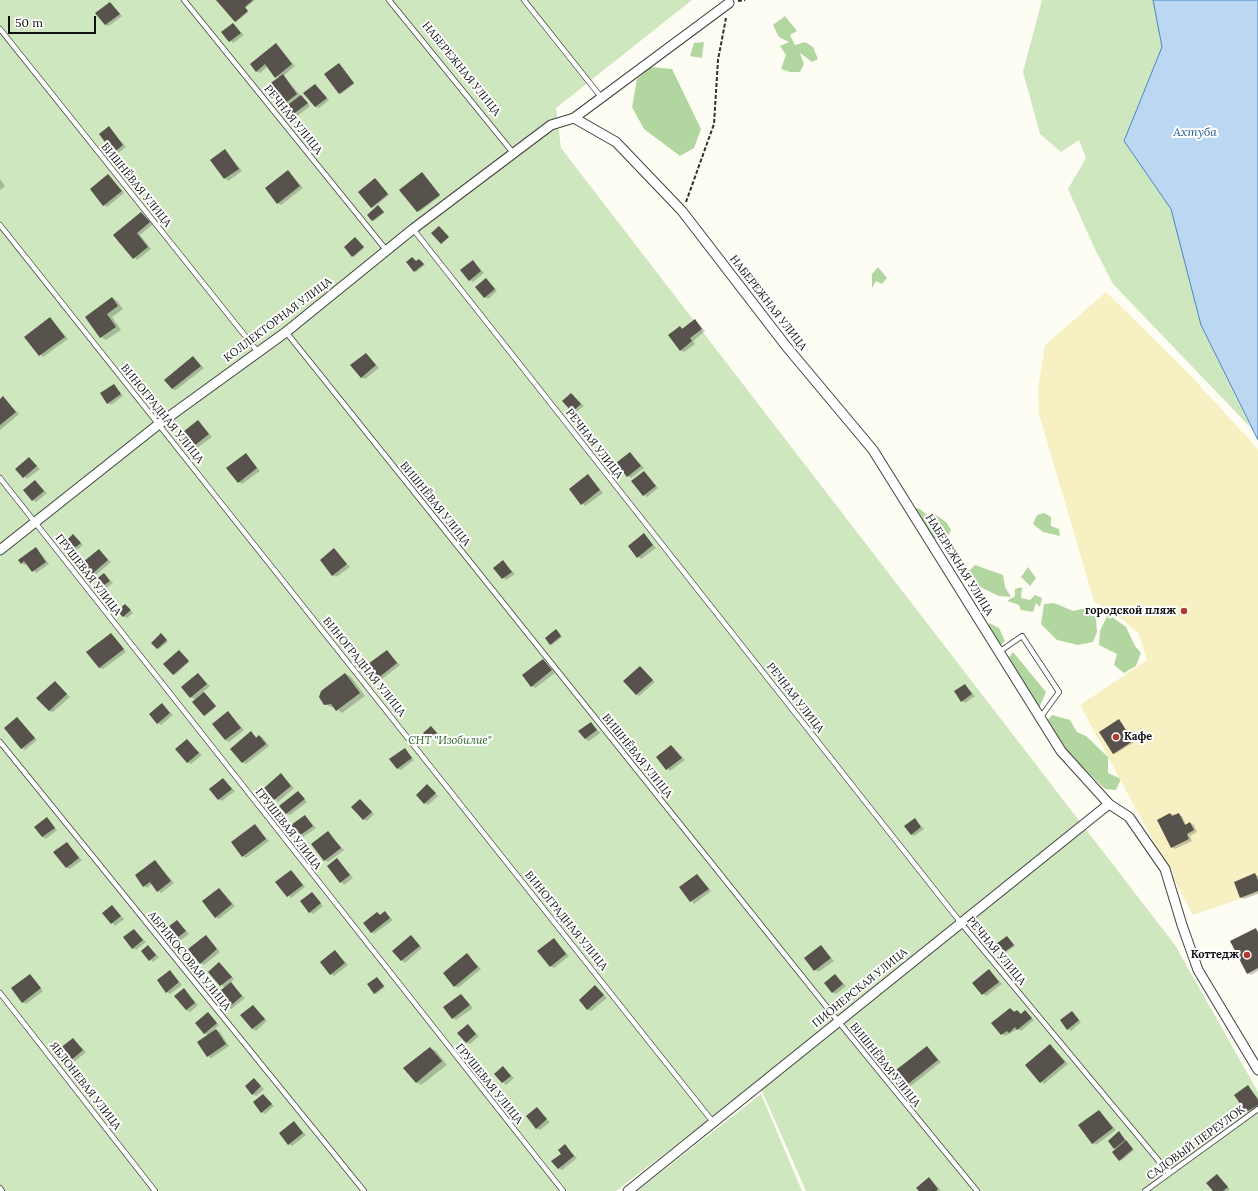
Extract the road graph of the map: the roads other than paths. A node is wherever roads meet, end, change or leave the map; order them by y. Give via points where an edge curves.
1 (184, 0) edge
2 (389, 0) edge
3 (524, 0) edge
4 (728, 2) edge
5 (0, 29) edge
6 (601, 97) junction
7 (574, 118) junction
8 (514, 154) junction
9 (0, 225) edge
10 (413, 229) junction
11 (387, 251) junction
12 (286, 332) junction
13 (258, 352) junction
14 (159, 424) junction
15 (0, 478) edge
16 (36, 523) junction
17 (0, 550) edge
18 (999, 652) junction
19 (1040, 718) junction
20 (0, 742) edge
21 (1109, 804) junction
22 (961, 922) junction
23 (0, 993) edge
24 (838, 1021) junction
25 (1258, 1070) edge
26 (1258, 1109) edge
27 (712, 1122) junction
28 (1168, 1172) junction
29 (0, 1188) edge
30 (2, 1191) edge
31 (155, 1191) edge
32 (364, 1191) edge
33 (563, 1191) edge
34 (628, 1191) edge
35 (976, 1191) edge
36 (1145, 1191) edge

1 - 11 lane, РЕЧНАЯ УЛИЦА
2 - 8 lane, НАБЕРЕЖНАЯ УЛИЦА
3 - 6 lane
4 - 6 street
5 - 13 lane, ВИШНЁВАЯ УЛИЦА
6 - 7 street
7 - 8 street, КОЛЛЕКТОРНАЯ УЛИЦА via 551,125
7 - 18 street, НАБЕРЕЖНАЯ УЛИЦА via 616,142 682,211 786,346 872,450
8 - 10 street, КОЛЛЕКТОРНАЯ УЛИЦА
9 - 14 lane, ВИНОГРАДНАЯ УЛИЦА
10 - 11 street, КОЛЛЕКТОРНАЯ УЛИЦА
10 - 22 lane, РЕЧНАЯ УЛИЦА
11 - 12 street, КОЛЛЕКТОРНАЯ УЛИЦА
12 - 13 street, КОЛЛЕКТОРНАЯ УЛИЦА
12 - 24 lane, ВИШНЁВАЯ УЛИЦА
13 - 14 street, КОЛЛЕКТОРНАЯ УЛИЦА
14 - 16 street, КОЛЛЕКТОРНАЯ УЛИЦА
14 - 27 lane, ВИНОГРАДНАЯ УЛИЦА
15 - 16 lane, ГРУШЕВАЯ УЛИЦА
16 - 17 street, КОЛЛЕКТОРНАЯ УЛИЦА
16 - 33 lane, ГРУШЕВАЯ УЛИЦА
18 - 19 street, НАБЕРЕЖНАЯ УЛИЦА
18 - 19 lane via 1022,636 1059,692
19 - 21 street, НАБЕРЕЖНАЯ УЛИЦА via 1061,751
20 - 32 lane, АБРИКОСОВАЯ УЛИЦА
21 - 22 street, ПИОНЕРСКАЯ УЛИЦА
21 - 25 street, НАБЕРЕЖНАЯ УЛИЦА via 1129,817 1165,869 1198,970
22 - 24 street, ПИОНЕРСКАЯ УЛИЦА
22 - 28 lane, РЕЧНАЯ УЛИЦА
23 - 31 lane, ЯБЛОНЕВАЯ УЛИЦА
24 - 27 street, ПИОНЕРСКАЯ УЛИЦА
24 - 35 lane, ВИШНЁВАЯ УЛИЦА
26 - 28 lane, САДОВЫЙ ПЕРЕУЛОК
27 - 34 street, ПИОНЕРСКАЯ УЛИЦА
28 - 36 lane, САДОВЫЙ ПЕРЕУЛОК
29 - 30 lane

